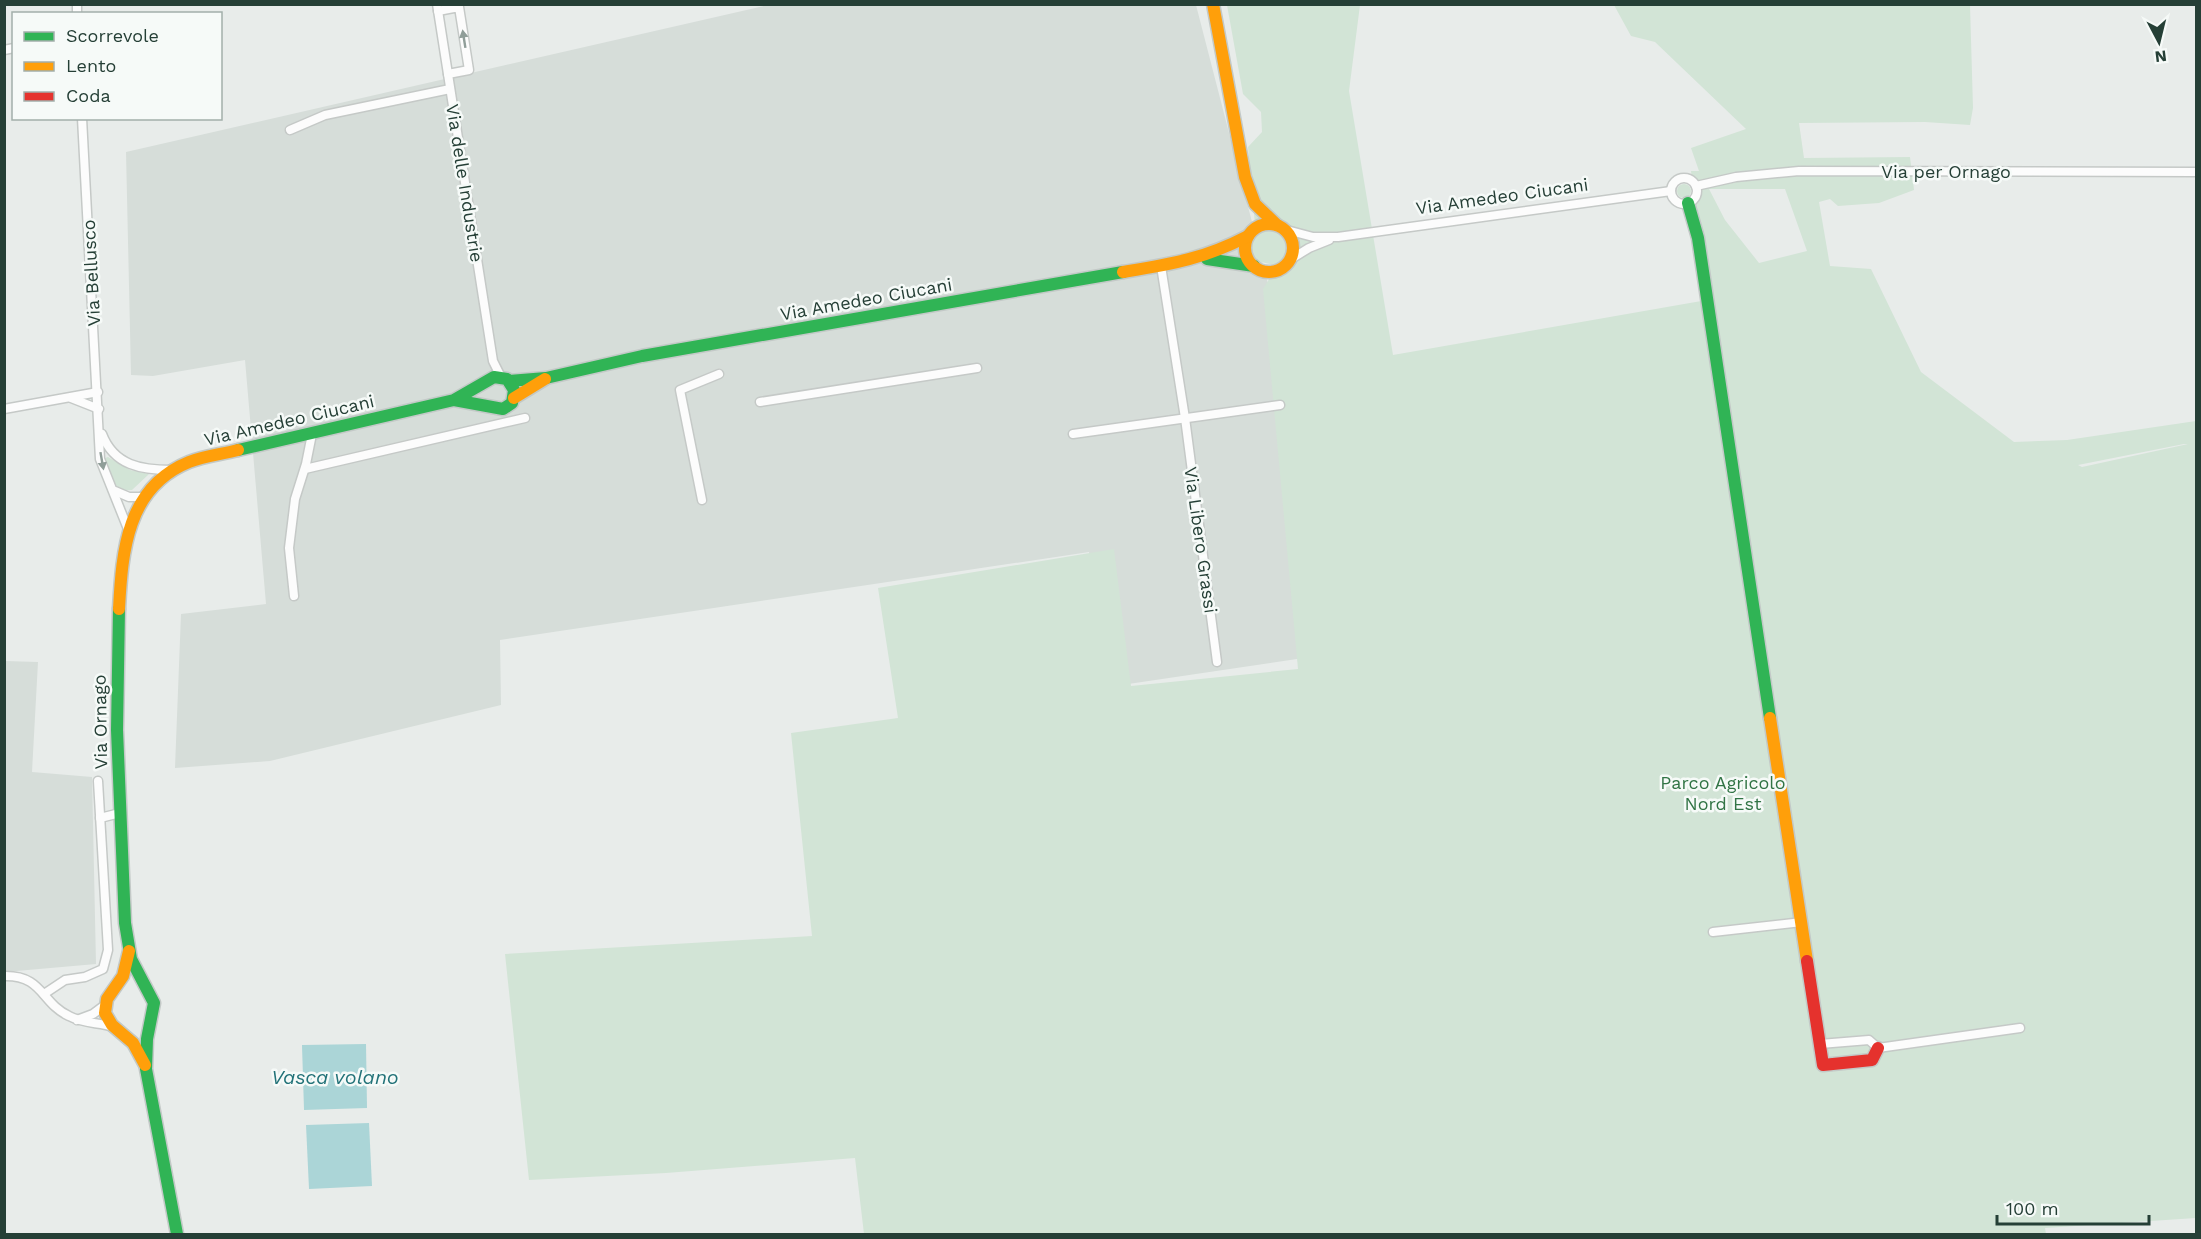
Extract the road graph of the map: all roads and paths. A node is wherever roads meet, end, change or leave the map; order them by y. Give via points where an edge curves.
1 (1213, 4) edge
2 (437, 8) edge
3 (448, 74) junction
4 (450, 89) junction
5 (82, 120) edge
6 (290, 130) dead end
7 (2196, 172) edge
8 (1696, 186) junction
9 (1671, 191) junction
10 (1252, 196) junction
11 (1688, 203) junction
12 (1280, 227) junction
13 (1248, 235) junction
14 (1338, 237) junction
15 (1194, 260) junction
16 (1288, 261) junction
17 (1161, 266) junction
18 (1254, 266) junction
19 (977, 368) dead end
20 (719, 374) dead end
21 (546, 378) junction
22 (495, 380) junction
23 (98, 392) junction
24 (70, 398) junction
25 (514, 398) junction
26 (454, 400) junction
27 (760, 402) dead end
28 (484, 404) junction
29 (1280, 405) dead end
30 (4, 409) edge
31 (99, 409) junction
32 (525, 418) dead end
33 (1185, 418) junction
34 (100, 428) junction
35 (312, 434) junction
36 (1073, 434) dead end
37 (305, 469) junction
38 (173, 470) junction
39 (115, 491) junction
40 (144, 497) junction
41 (702, 500) dead end
42 (129, 530) junction
43 (294, 596) dead end
44 (1217, 662) dead end
45 (98, 782) dead end
46 (120, 813) junction
47 (100, 818) junction
48 (1802, 922) junction
49 (1713, 932) dead end
50 (129, 950) junction
51 (4, 976) edge
52 (114, 988) junction
53 (147, 990) junction
54 (44, 994) junction
55 (105, 1005) junction
56 (76, 1020) junction
57 (151, 1021) junction
58 (2020, 1028) dead end
59 (118, 1030) junction
60 (1820, 1044) junction
61 (1878, 1048) junction
62 (146, 1069) junction
63 (177, 1234) edge

1 - 10 main road via 1241,163
2 - 3 street, Via delle Industrie
3 -> 2 street via 469,70 463,28 459,8
3 - 4 street, Via delle Industrie
4 - 6 street via 325,115
4 - 22 street, Via delle Industrie
5 - 23 street, Via Bellusco
7 - 8 street, Via per Ornago via 1799,171 1736,177
8 - 9 street via 1690,179 1682,178
8 - 11 street via 1695,197
9 - 11 street via 1677,202
9 - 14 street, Via Amedeo Ciucani
10 - 12 main road via 1257,208
10 - 13 main road
11 - 48 main road via 1698,238
12 - 13 main road, Via Amedeo Ciucani via 1261,225
12 - 14 street, Via Amedeo Ciucani via 1307,236
12 - 16 main road via 1292,244
13 - 15 main road, Via Amedeo Ciucani
13 - 18 main road via 1245,251
14 - 16 street, Via Amedeo Ciucani
15 - 17 main road, Via Amedeo Ciucani
15 - 18 main road, Via Amedeo Ciucani
16 - 18 main road, Via Amedeo Ciucani via 1273,271
17 - 21 main road, Via Amedeo Ciucani via 642,356
17 - 33 street, Via Libero Grassi
19 - 27 street
20 - 41 street via 680,390
21 - 22 main road, Via Amedeo Ciucani
21 - 25 main road, Via Amedeo Ciucani
22 - 25 main road via 514,389
22 - 26 main road, Via Amedeo Ciucani
22 - 28 main road via 480,395
23 - 24 street
23 - 31 street, Via Bellusco
24 - 30 street
24 - 31 street
25 - 28 main road, Via Amedeo Ciucani via 501,410
26 - 28 main road, Via Amedeo Ciucani
26 - 35 main road, Via Amedeo Ciucani
29 - 33 street
31 - 34 street, Via Bellusco
32 - 37 street
33 - 36 street
33 - 44 street, Via Libero Grassi
34 - 38 street, Via Bellusco via 109,449 127,464 148,470
34 -> 39 street, Via Bellusco via 101,463
35 - 37 street
35 - 38 main road, Via Amedeo Ciucani via 213,455
37 - 43 street via 295,499 289,548
38 - 40 main road, Via Amedeo Ciucani
39 - 40 street via 129,497
39 - 42 street, Via Bellusco
40 - 42 main road, Via Ornago
42 - 46 main road, Via Ornago via 120,588 116,678
45 - 47 street
46 - 47 street
46 - 50 main road, Via Ornago
47 - 54 street via 108,950 104,969 65,980
48 - 49 street
48 - 60 main road
50 - 52 main road, Via Ornago via 123,976
50 - 53 main road, Via Ornago
51 - 54 street via 28,979
52 - 53 main road via 131,983
52 - 55 main road, Via Ornago
53 - 57 main road, Via Ornago via 155,1006
54 - 56 street
55 - 56 street
55 - 59 main road, Via Ornago via 106,1017
56 - 59 street
57 - 59 main road via 138,1032
57 - 62 main road, Via Ornago
58 - 61 street
59 - 62 main road, Via Ornago via 136,1047
60 - 61 street via 1869,1040
60 - 61 main road via 1823,1065 1872,1060
62 - 63 main road, Via Ornago

